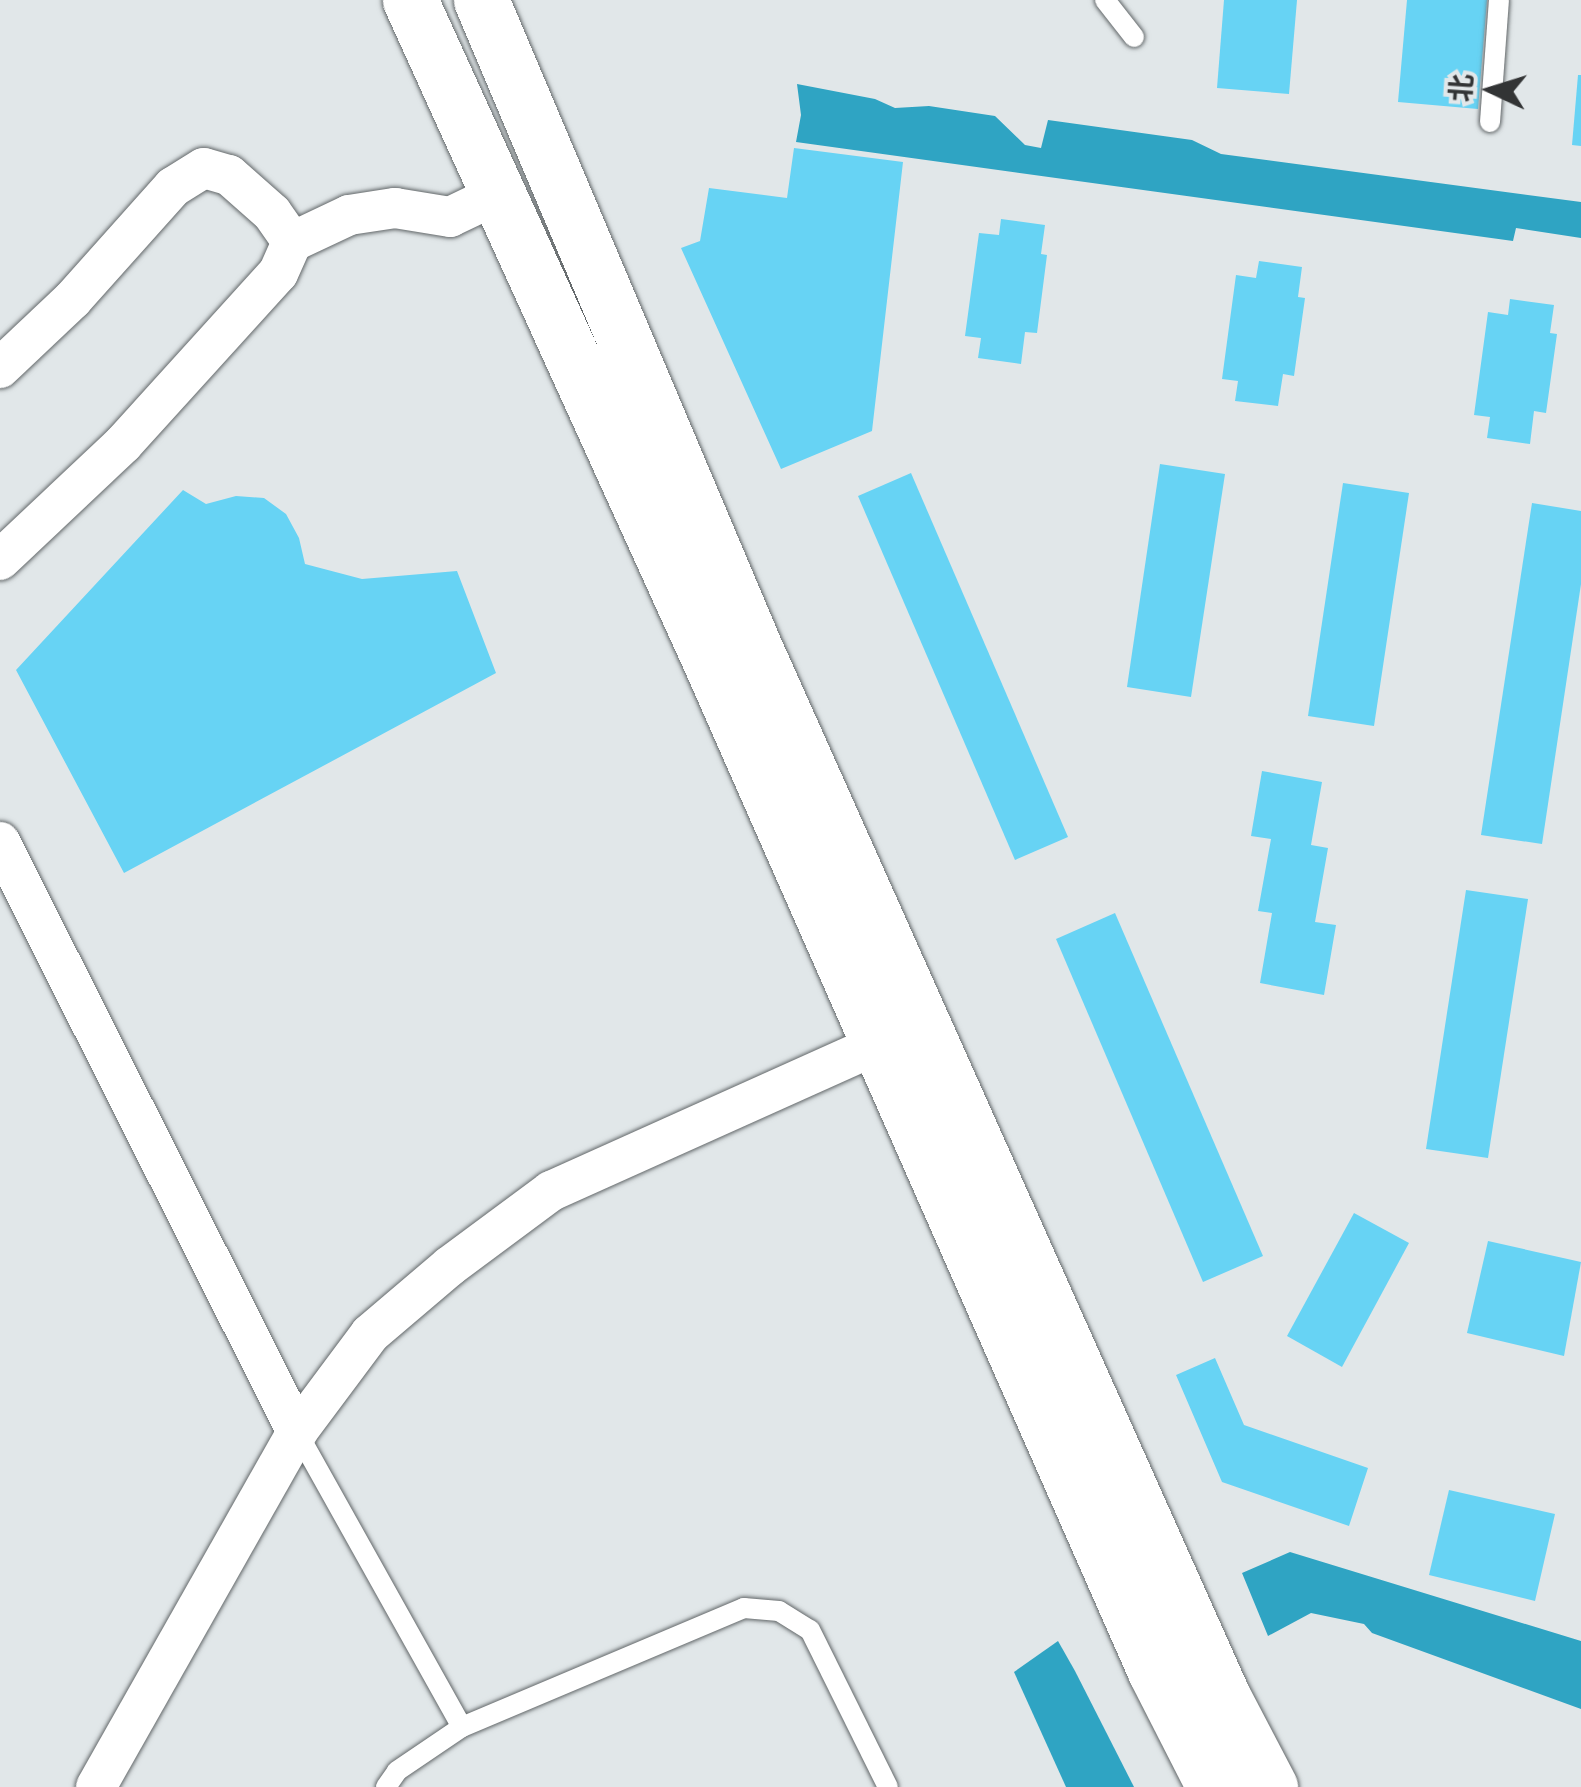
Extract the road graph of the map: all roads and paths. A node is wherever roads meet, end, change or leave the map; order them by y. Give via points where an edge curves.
1 (410, 0) edge
2 (481, 0) edge
3 (1105, 0) edge
4 (1499, 0) edge
5 (1134, 36) dead end
6 (1490, 122) dead end
7 (498, 194) junction
8 (292, 242) junction
9 (0, 368) edge
10 (0, 560) edge
11 (0, 842) edge
12 (901, 1034) junction
13 (297, 1432) junction
14 (462, 1727) junction
15 (96, 1787) edge
16 (386, 1787) edge
17 (888, 1787) edge
18 (1214, 1787) edge
19 (1270, 1787) edge

1 - 7 main road
2 - 12 main road via 753,644
3 - 5 lane
4 - 6 lane
7 - 8 street via 450,217 396,208 348,215
7 - 12 main road
8 - 9 street via 229,174 204,168 173,187 72,300
8 - 10 street via 278,273 149,415
11 - 13 street
12 - 13 street via 551,1191 370,1334
12 - 18 main road via 1156,1671
12 - 19 main road
13 - 14 lane
13 - 15 street
14 - 16 lane via 397,1770
14 - 17 lane via 744,1608 779,1611 810,1630

